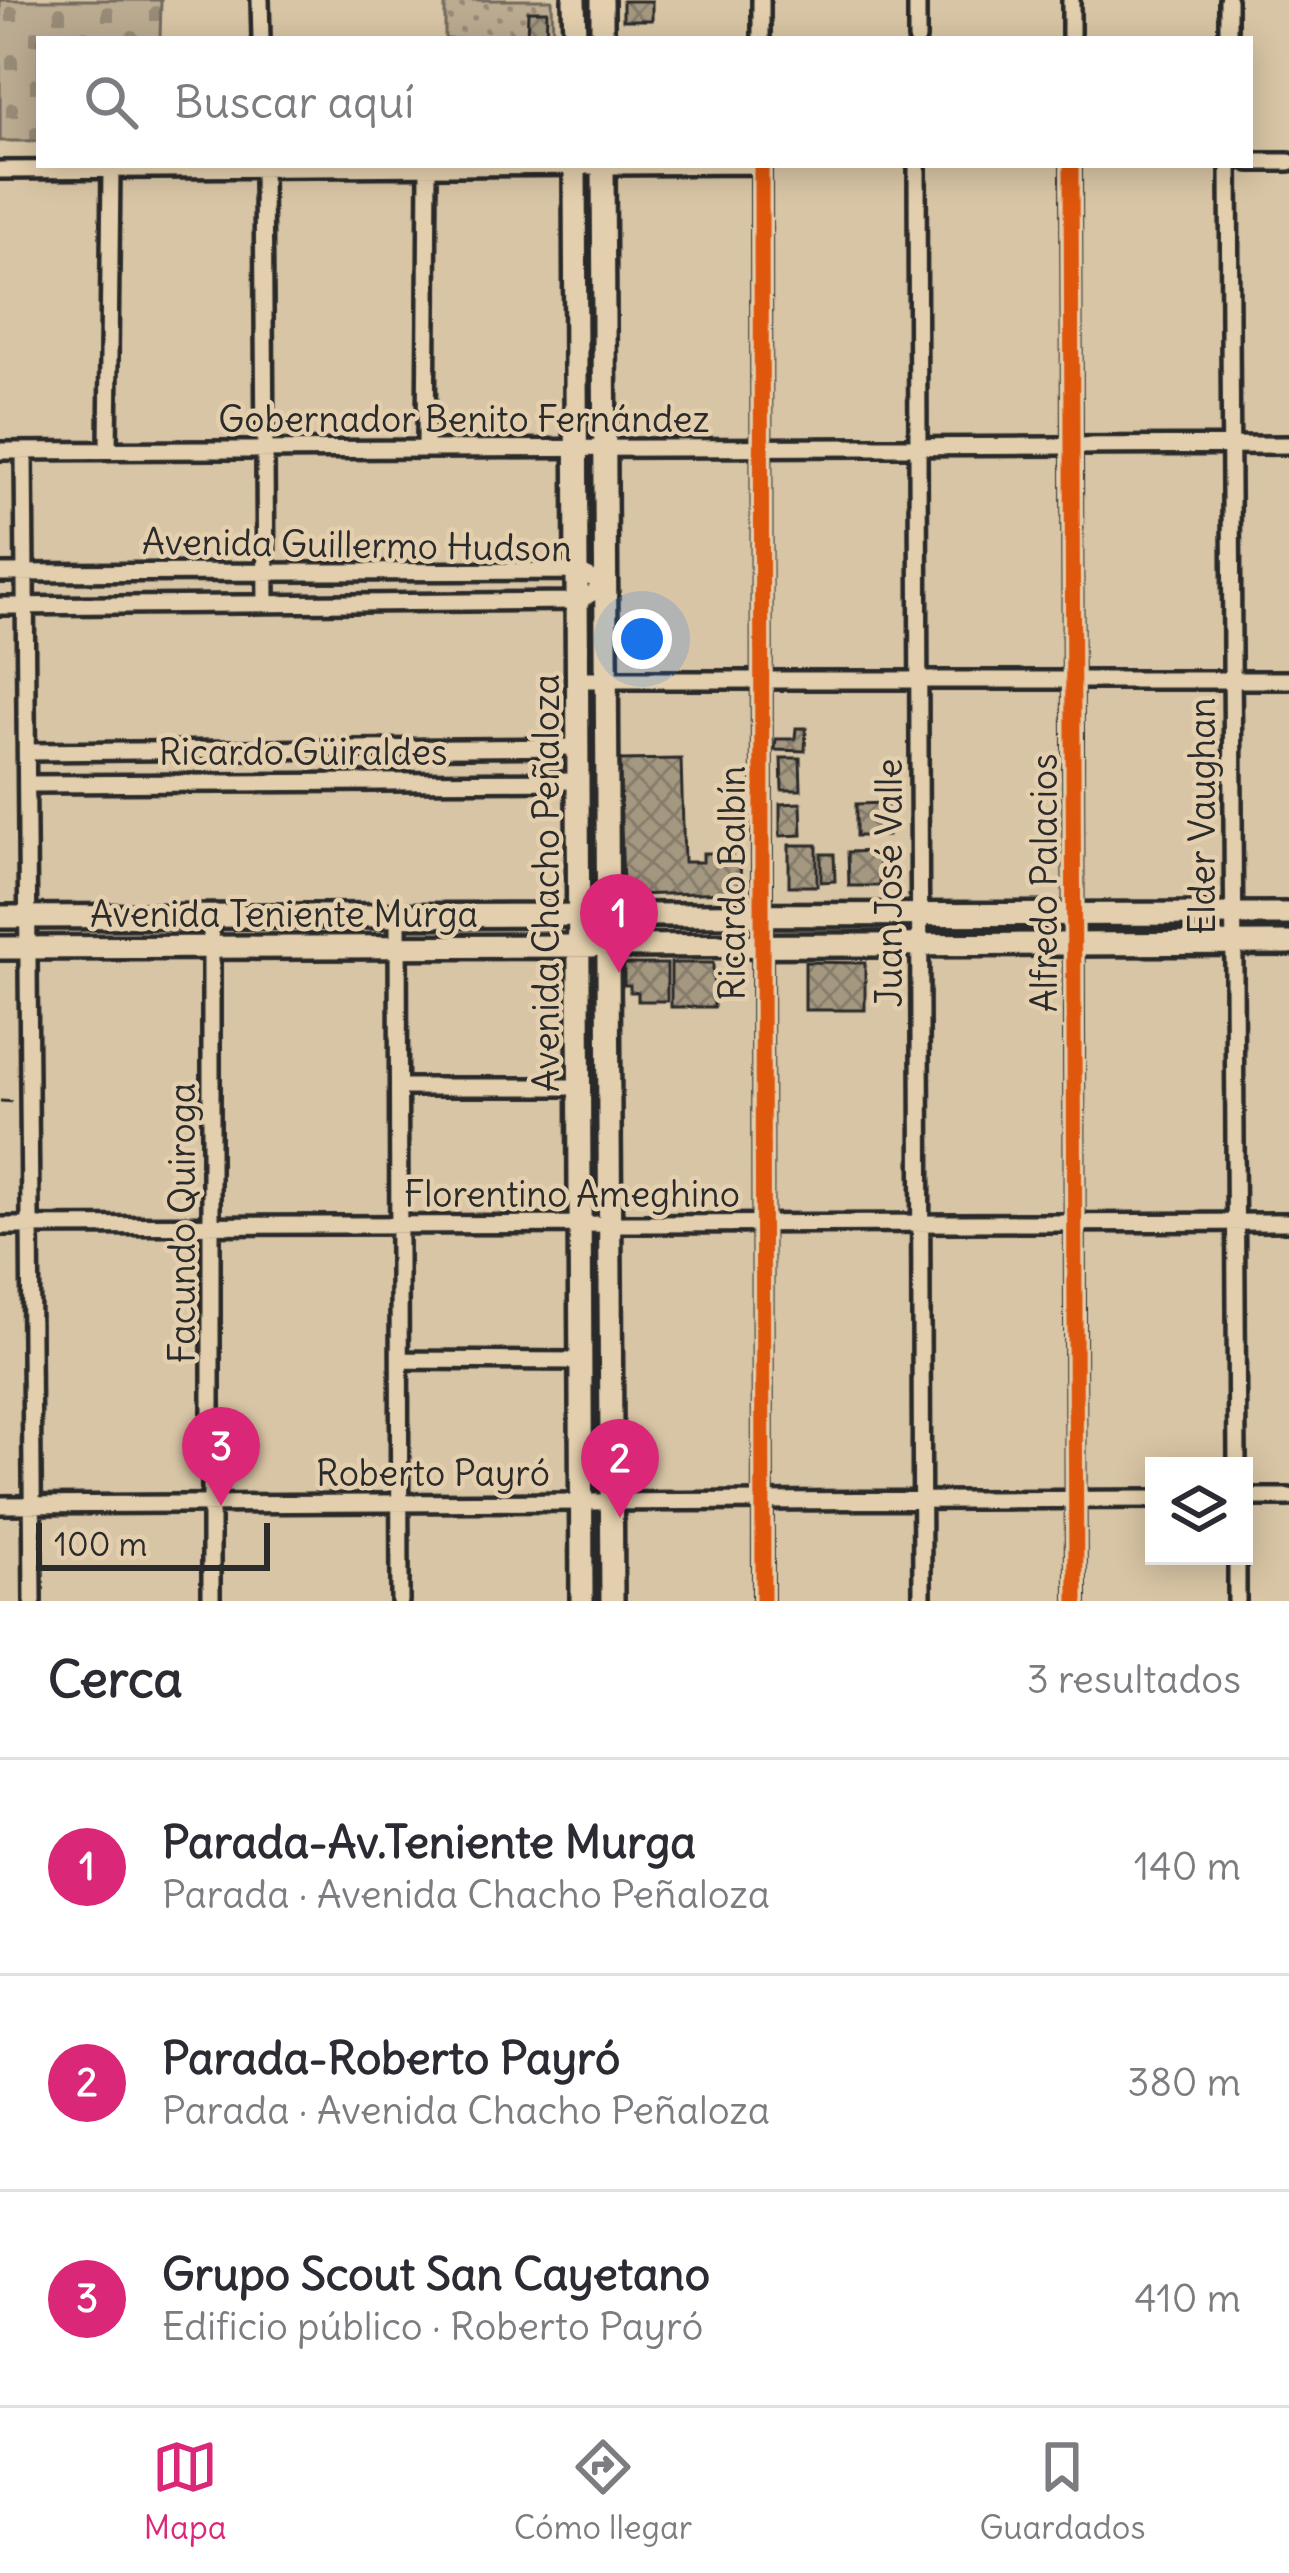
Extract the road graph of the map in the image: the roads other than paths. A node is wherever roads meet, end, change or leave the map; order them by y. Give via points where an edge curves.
1 (260, 0) edge
2 (574, 0) edge
3 (602, 0) edge
4 (760, 0) edge
5 (917, 0) edge
6 (1071, 0) edge
7 (1228, 0) edge
8 (261, 36) edge
9 (574, 36) edge
10 (602, 36) edge
11 (761, 36) edge
12 (917, 36) edge
13 (1071, 36) edge
14 (1228, 36) edge
15 (1253, 162) edge
16 (1289, 162) edge
17 (187, 168) edge
18 (263, 168) edge
19 (428, 168) edge
20 (575, 168) edge
21 (603, 168) edge
22 (761, 168) edge
23 (917, 168) edge
24 (1072, 168) edge
25 (1229, 168) edge
26 (111, 169) junction
27 (0, 170) edge
28 (1072, 446) junction
29 (1231, 446) junction
30 (1289, 446) edge
31 (918, 447) junction
32 (577, 448) junction
33 (605, 448) junction
34 (761, 448) junction
35 (426, 449) junction
36 (108, 450) junction
37 (263, 450) junction
38 (0, 451) edge
39 (24, 451) junction
40 (577, 571) junction
41 (264, 572) junction
42 (0, 573) edge
43 (26, 573) junction
44 (606, 585) junction
45 (579, 601) junction
46 (266, 604) junction
47 (0, 606) edge
48 (27, 606) junction
49 (578, 680) junction
50 (606, 680) junction
51 (1073, 680) junction
52 (1232, 680) junction
53 (1289, 680) edge
54 (761, 681) junction
55 (918, 681) junction
56 (578, 747) junction
57 (408, 748) junction
58 (266, 749) junction
59 (28, 752) junction
60 (579, 781) junction
61 (407, 782) junction
62 (266, 783) junction
63 (28, 784) junction
64 (920, 914) junction
65 (1074, 914) junction
66 (1233, 914) junction
67 (1289, 914) edge
68 (579, 915) junction
69 (608, 915) junction
70 (762, 915) junction
71 (29, 916) junction
72 (212, 916) junction
73 (398, 916) junction
74 (0, 917) edge
75 (1233, 943) junction
76 (1289, 943) edge
77 (1074, 945) junction
78 (579, 946) junction
79 (608, 946) junction
80 (762, 946) junction
81 (920, 946) junction
82 (212, 947) junction
83 (398, 947) junction
84 (0, 948) edge
85 (29, 948) junction
86 (399, 1087) junction
87 (580, 1088) junction
88 (1235, 1222) junction
89 (1289, 1222) edge
90 (921, 1223) junction
91 (1075, 1223) junction
92 (580, 1224) junction
93 (610, 1224) junction
94 (763, 1224) junction
95 (400, 1225) junction
96 (0, 1226) edge
97 (31, 1226) junction
98 (212, 1226) junction
99 (400, 1360) junction
100 (581, 1361) junction
101 (1237, 1457) edge
102 (1253, 1497) edge
103 (1289, 1497) edge
104 (1145, 1499) edge
105 (1076, 1500) junction
106 (922, 1501) junction
107 (582, 1502) junction
108 (611, 1502) junction
109 (763, 1502) junction
110 (400, 1503) junction
111 (211, 1504) junction
112 (0, 1505) edge
113 (32, 1505) junction
114 (1237, 1565) edge
115 (33, 1601) edge
116 (211, 1601) edge
117 (400, 1601) edge
118 (582, 1601) edge
119 (612, 1601) edge
120 (763, 1601) edge
121 (922, 1601) edge
122 (1076, 1601) edge
123 (1237, 1601) edge

1 - 8 street
2 - 9 main road
3 - 10 main road
4 - 11 street
5 - 12 street
6 - 13 street
7 - 14 street
15 - 16 street
17 - 26 street
18 - 37 street
19 - 35 street
20 - 32 main road, Avenida Chacho Peñaloza
21 - 33 main road, Avenida Chacho Peñaloza
22 - 34 street, Ricardo Balbín
23 - 31 street, Juan José Valle
24 - 28 street, Alfredo Palacios
25 - 29 street, Elder Vaughan
26 - 27 street
26 - 36 street
28 - 29 street, Gobernador Benito Fernández
28 - 31 street, Gobernador Benito Fernández
28 - 51 street, Alfredo Palacios
29 - 30 street, Gobernador Benito Fernández
29 - 52 street, Elder Vaughan
31 - 34 street, Gobernador Benito Fernández
31 - 55 street, Juan José Valle
32 - 33 street, Gobernador Benito Fernández
32 - 35 street, Gobernador Benito Fernández
32 - 40 main road, Avenida Chacho Peñaloza
33 - 34 street, Gobernador Benito Fernández
33 - 44 main road, Avenida Chacho Peñaloza
34 - 54 street, Ricardo Balbín
35 - 37 street, Gobernador Benito Fernández
36 - 37 street, Gobernador Benito Fernández
36 - 39 street, Gobernador Benito Fernández
37 - 41 street
38 - 39 street, Gobernador Benito Fernández
39 - 43 street
40 - 41 street, Avenida Guillermo Hudson
40 - 44 street, Avenida Guillermo Hudson
40 - 45 main road, Avenida Chacho Peñaloza
41 - 43 street, Avenida Guillermo Hudson
41 - 46 street
42 - 43 street, Avenida Guillermo Hudson
43 - 48 street
44 - 45 street, Avenida Guillermo Hudson
44 - 50 main road, Avenida Chacho Peñaloza
45 - 46 street, Avenida Guillermo Hudson
45 - 49 main road, Avenida Chacho Peñaloza
46 - 48 street, Avenida Guillermo Hudson
47 - 48 street, Avenida Guillermo Hudson
48 - 59 street
49 - 50 street
49 - 56 main road, Avenida Chacho Peñaloza
50 - 54 street
50 - 69 main road, Avenida Chacho Peñaloza
51 - 52 street
51 - 55 street
51 - 65 street, Alfredo Palacios
52 - 53 street
52 - 66 street, Elder Vaughan
54 - 55 street
54 - 70 street, Ricardo Balbín
55 - 64 street, Juan José Valle
56 - 57 street, Ricardo Güiraldes
56 - 60 main road, Avenida Chacho Peñaloza
57 - 58 street, Ricardo Güiraldes
57 - 61 street
58 - 59 street, Ricardo Güiraldes
58 - 62 street
59 - 63 street
60 - 61 street, Ricardo Güiraldes
60 - 68 main road, Avenida Chacho Peñaloza
61 - 62 street, Ricardo Güiraldes
62 - 63 street, Ricardo Güiraldes
63 - 71 street
64 - 65 main road, Avenida Teniente Murga
64 - 70 main road, Avenida Teniente Murga
64 - 81 street, Juan José Valle
65 - 66 main road, Avenida Teniente Murga
65 - 77 street, Alfredo Palacios
66 - 67 main road, Avenida Teniente Murga
66 - 75 street, Elder Vaughan
68 - 69 main road, Avenida Teniente Murga
68 - 73 main road, Avenida Teniente Murga
68 - 78 main road, Avenida Chacho Peñaloza
69 - 70 main road, Avenida Teniente Murga
69 - 79 main road, Avenida Chacho Peñaloza
70 - 80 street, Ricardo Balbín
71 - 72 main road, Avenida Teniente Murga
71 - 74 main road, Avenida Teniente Murga
71 - 85 street
72 - 73 main road, Avenida Teniente Murga
72 - 82 street, Facundo Quiroga
73 - 83 street
75 - 76 main road, Avenida Teniente Murga
75 - 77 main road, Avenida Teniente Murga
75 - 88 street, Elder Vaughan
77 - 81 main road, Avenida Teniente Murga
77 - 91 street, Alfredo Palacios
78 - 79 main road, Avenida Teniente Murga
78 - 83 main road, Avenida Teniente Murga
78 - 87 main road, Avenida Chacho Peñaloza
79 - 80 main road, Avenida Teniente Murga
79 - 93 main road, Avenida Chacho Peñaloza
80 - 81 main road, Avenida Teniente Murga
80 - 94 street, Ricardo Balbín
81 - 90 street, Juan José Valle
82 - 83 main road, Avenida Teniente Murga
82 - 85 main road, Avenida Teniente Murga
82 - 98 street, Facundo Quiroga
83 - 86 street
84 - 85 main road, Avenida Teniente Murga
85 - 97 street
86 - 87 street
86 - 95 street
87 - 92 main road, Avenida Chacho Peñaloza
88 - 89 street, Florentino Ameghino
88 - 91 street, Florentino Ameghino
88 - 101 street, Elder Vaughan
90 - 91 street, Florentino Ameghino
90 - 94 street, Florentino Ameghino
90 - 106 street, Juan José Valle
91 - 105 street, Alfredo Palacios
92 - 93 street, Florentino Ameghino
92 - 95 street, Florentino Ameghino
92 - 100 main road, Avenida Chacho Peñaloza
93 - 94 street, Florentino Ameghino
93 - 108 main road, Avenida Chacho Peñaloza
94 - 109 street, Ricardo Balbín
95 - 98 street, Florentino Ameghino
95 - 99 street
96 - 97 street, Florentino Ameghino
97 - 98 street, Florentino Ameghino
97 - 113 street
98 - 111 street, Facundo Quiroga
99 - 100 street
99 - 110 street
100 - 107 main road, Avenida Chacho Peñaloza
102 - 103 street
104 - 105 street, Roberto Payró
105 - 106 street, Roberto Payró
105 - 122 street, Alfredo Palacios
106 - 109 street, Roberto Payró
106 - 121 street, Juan José Valle
107 - 108 street, Roberto Payró
107 - 110 street, Roberto Payró
107 - 118 main road, Avenida Chacho Peñaloza
108 - 109 street, Roberto Payró
108 - 119 main road, Avenida Chacho Peñaloza
109 - 120 street, Ricardo Balbín
110 - 111 street, Roberto Payró
110 - 117 street
111 - 113 street, Roberto Payró
111 - 116 street, Facundo Quiroga
112 - 113 street, Roberto Payró
113 - 115 street
114 - 123 street

